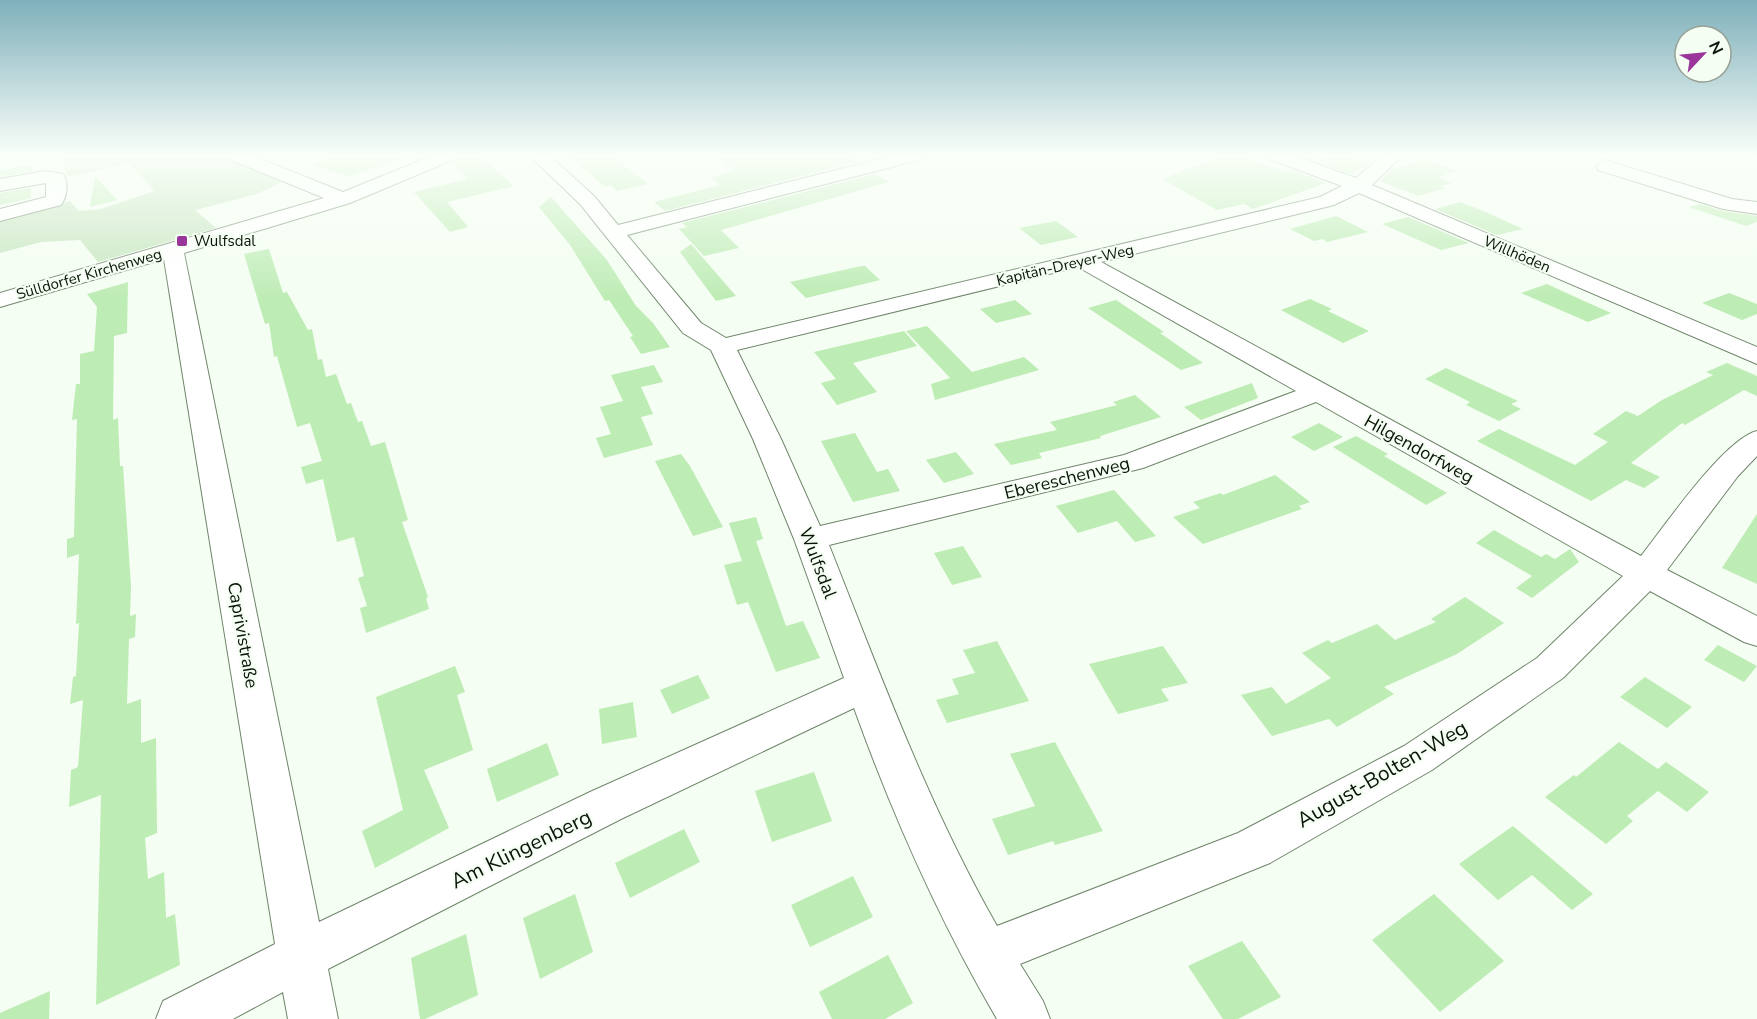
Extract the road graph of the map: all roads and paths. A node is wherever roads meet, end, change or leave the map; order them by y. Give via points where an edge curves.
1 (48, 203) edge
2 (331, 203) edge
3 (589, 203) edge
4 (730, 203) edge
5 (1322, 203) edge
6 (1398, 203) edge
7 (1725, 203) edge
8 (1757, 208) edge
9 (0, 215) edge
10 (615, 232) junction
11 (172, 250) junction
12 (1083, 261) junction
13 (0, 300) edge
14 (723, 346) junction
15 (1757, 356) edge
16 (1317, 392) junction
17 (1757, 440) edge
18 (810, 539) junction
19 (1646, 574) junction
20 (1757, 632) edge
21 (864, 686) junction
22 (986, 954) junction
23 (302, 956) junction
24 (181, 1019) edge
25 (313, 1019) edge
26 (1025, 1019) edge

1 - 9 street
2 - 11 street, Sülldorfer Kirchenweg
3 - 10 street
4 - 10 street
5 - 12 street, Kapitän-Dreyer-Weg
6 - 15 street, Willhöden
7 - 8 street
10 - 14 street via 692,328
11 - 13 street, Sülldorfer Kirchenweg
11 - 23 street, Caprivistraße
12 - 14 street, Kapitän-Dreyer-Weg
12 - 16 street, Hilgendorfweg
14 - 18 street, Wulfsdal
16 - 18 street, Ebereschenweg via 1133,462
16 - 19 street, Hilgendorfweg
17 - 19 street, August-Bolten-Weg via 1727,469
18 - 21 street, Wulfsdal
19 - 20 street, Hilgendorfweg
19 - 22 street, August-Bolten-Weg via 1550,668 1418,758 1254,848
21 - 22 street, Wulfsdal via 901,780
21 - 23 street, Am Klingenberg via 733,744
22 - 26 street, Wulfsdal
23 - 24 street, Am Klingenberg
23 - 25 street, Caprivistraße

